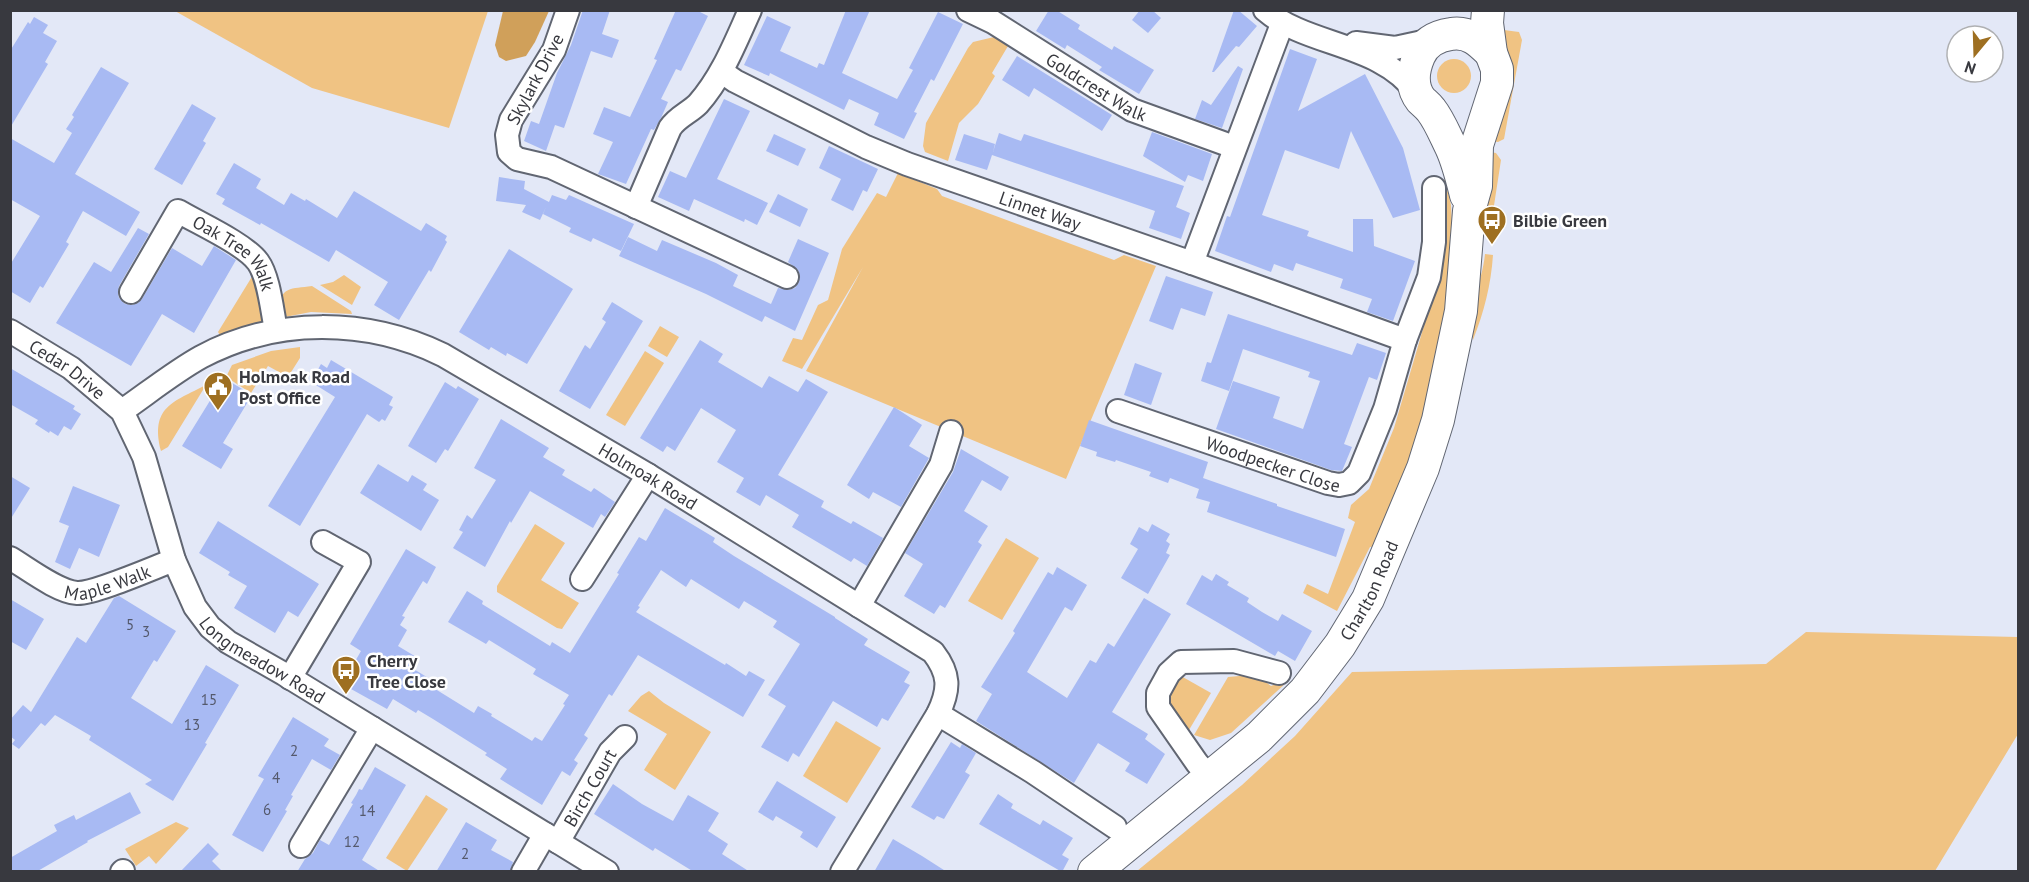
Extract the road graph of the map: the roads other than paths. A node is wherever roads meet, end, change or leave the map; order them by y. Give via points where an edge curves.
1 (568, 10) edge
2 (750, 10) edge
3 (968, 10) edge
4 (1464, 10) edge
5 (1488, 10) edge
6 (1273, 17) edge
7 (1435, 38) junction
8 (1330, 40) junction
9 (1491, 53) junction
10 (722, 72) junction
11 (1491, 98) junction
12 (1424, 101) junction
13 (1234, 147) junction
14 (1434, 188) dead end
15 (636, 207) junction
16 (1469, 211) junction
17 (1192, 263) junction
18 (787, 277) dead end
19 (131, 292) dead end
20 (276, 330) junction
21 (10, 331) edge
22 (1404, 340) junction
23 (122, 411) junction
24 (1118, 411) dead end
25 (951, 432) dead end
26 (648, 475) junction
27 (323, 542) dead end
28 (10, 558) edge
29 (174, 560) junction
30 (582, 579) dead end
31 (859, 606) junction
32 (1279, 673) dead end
33 (290, 678) junction
34 (938, 714) junction
35 (372, 728) junction
36 (625, 737) dead end
37 (1209, 777) junction
38 (1115, 827) dead end
39 (552, 838) junction
40 (301, 846) dead end
41 (523, 872) edge
42 (607, 872) edge
43 (842, 872) edge
44 (1094, 872) edge

1 - 15 street, Skylark Drive via 554,50 511,120 507,135 509,152 517,159 551,167
2 - 10 street
3 - 13 street, Goldcrest Walk via 1132,110
4 - 7 street, Charlton Road
5 - 9 street, Charlton Road
6 - 8 street
6 - 13 street
7 - 8 street via 1395,48
7 - 9 street via 1455,33 1468,35
7 - 12 street, Charlton Road via 1421,50 1413,68 1413,78
8 - 12 street via 1390,66 1407,79
9 - 11 street, Charlton Road via 1497,69
10 - 15 street via 697,105 670,128
10 - 17 street, Linnet Way via 866,147
11 - 12 street via 1471,114 1456,117 1446,116
11 - 16 street, Charlton Road via 1477,145 1476,186
12 - 16 street, Charlton Road via 1451,147
13 - 17 street
14 - 22 street, Woodpecker Close via 1434,242 1429,277
15 - 18 street, Skylark Drive
16 - 37 street, Charlton Road via 1461,311 1438,420 1423,468 1368,598 1340,645 1305,691 1259,737
17 - 22 street
19 - 20 street, Oak Tree Walk via 178,211 258,261
20 - 23 street, Holmoak Road via 236,341 200,357
20 - 26 street, Holmoak Road via 310,326 370,331 408,340 443,355
21 - 23 street, Cedar Drive via 71,368
22 - 24 street, Woodpecker Close via 1385,409 1359,473 1349,483 1339,485
23 - 29 street, Longmeadow Road via 144,457
25 - 31 street via 941,465
26 - 30 street
26 - 31 street, Holmoak Road
27 - 33 street via 359,562
28 - 29 street, Maple Walk via 77,593
29 - 33 street, Longmeadow Road via 195,607 210,627
31 - 34 street, Holmoak Road via 933,652 943,665 947,681 945,700
32 - 37 street via 1234,661 1181,662 1169,673 1158,693 1158,708
33 - 35 street, Longmeadow Road
34 - 38 street
34 - 43 street, Holmoak Road
35 - 39 street, Longmeadow Road
35 - 40 street
36 - 39 street, Birch Court via 610,752
37 - 44 street, Charlton Road
39 - 41 street, Birch Court
39 - 42 street, Longmeadow Road

